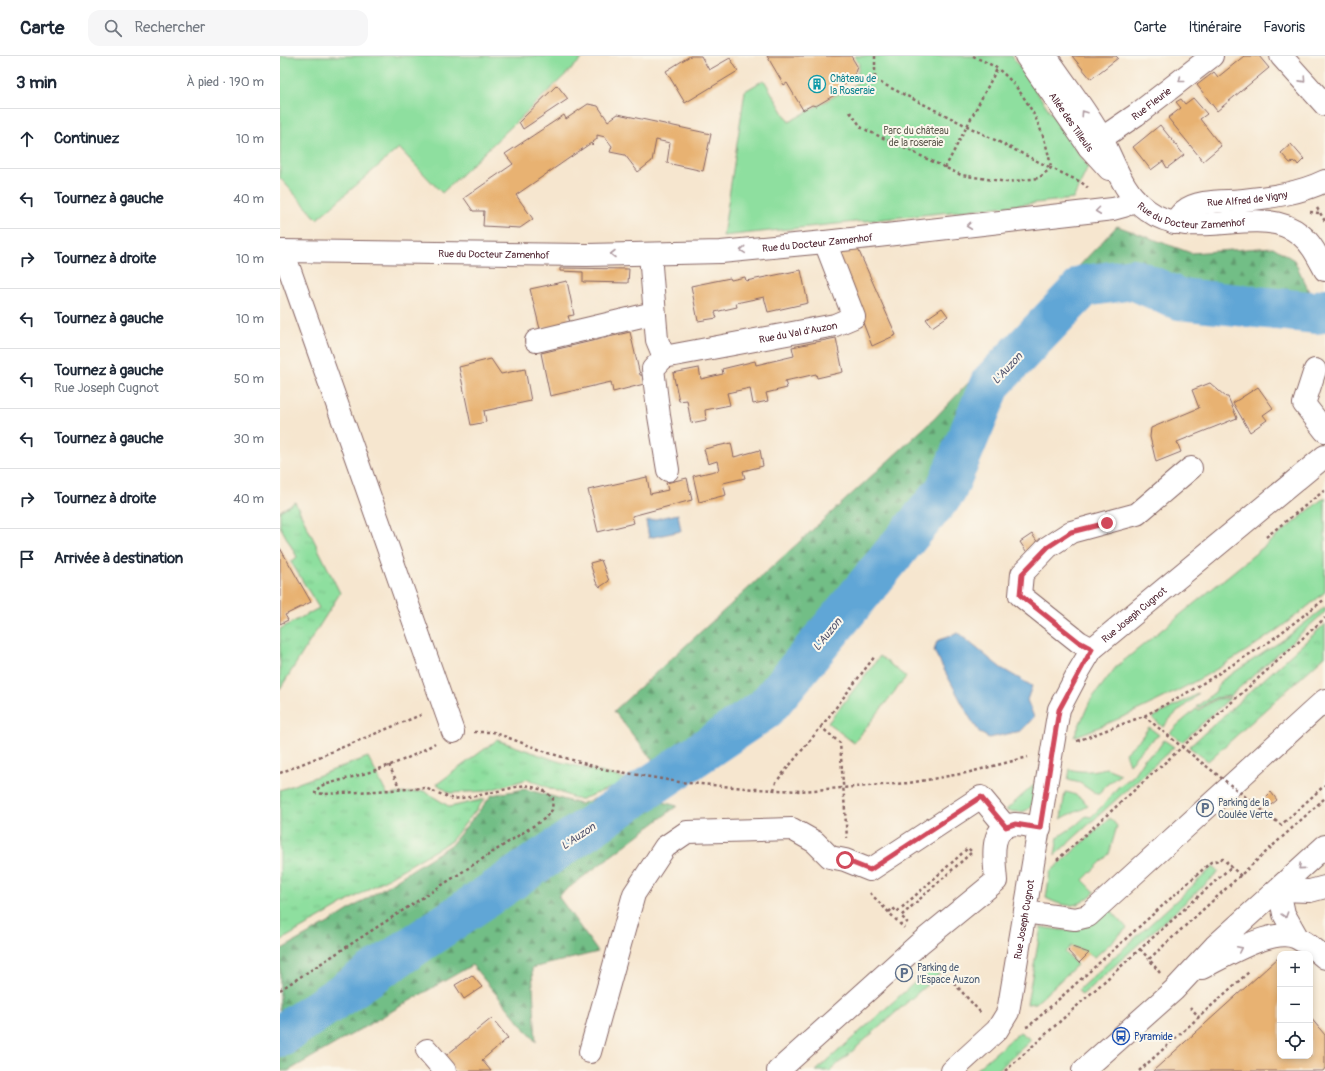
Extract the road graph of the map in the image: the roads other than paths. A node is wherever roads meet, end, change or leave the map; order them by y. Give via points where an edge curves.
1 (1026, 56) edge
2 (1046, 56) edge
3 (1212, 56) edge
4 (1281, 56) edge
5 (1325, 105) edge
6 (1095, 143) junction
7 (1325, 181) edge
8 (1129, 191) junction
9 (1174, 223) junction
10 (825, 242) junction
11 (282, 251) edge
12 (650, 254) junction
13 (1324, 268) edge
14 (654, 313) junction
15 (536, 342) dead end
16 (664, 357) junction
17 (1316, 370) dead end
18 (1325, 431) edge
19 (1325, 456) edge
20 (1191, 468) dead end
21 (668, 470) dead end
22 (1092, 649) junction
23 (1325, 700) edge
24 (453, 732) road end
25 (1006, 827) junction
26 (1040, 828) junction
27 (1325, 846) edge
28 (1325, 887) edge
29 (1279, 890) junction
30 (1024, 912) junction
31 (1296, 937) junction
32 (1325, 958) edge
33 (1192, 973) junction
34 (427, 1050) dead end
35 (590, 1052) dead end
36 (445, 1071) edge
37 (778, 1071) edge
38 (952, 1071) edge
39 (1083, 1071) edge

1 - 6 street, Allée des Tilleuls
6 -> 2 street, Allée des Tilleuls
3 -> 6 street, Rue Fleurie
4 -> 5 street
6 - 8 street, Allée des Tilleuls
7 - 9 street, Rue Alfred de Vigny via 1307,190 1199,204 1184,211
8 - 9 street, Rue du Docteur Zamenhof via 1146,210
8 -> 10 street, Rue du Docteur Zamenhof via 1124,206 1113,209
9 - 13 street, Rue du Docteur Zamenhof via 1205,225 1261,221 1284,224 1301,235 1315,250
10 -> 12 street, Rue du Docteur Zamenhof via 721,252
10 - 16 street, Rue du Val d'Auzon via 854,317 835,325
12 -> 11 street, Rue du Docteur Zamenhof
11 - 24 street
12 - 14 street
14 - 15 street
14 - 16 street via 657,340
16 - 21 street via 654,369
17 - 18 street via 1304,404
19 - 22 street, Rue Joseph Cugnot
20 - 22 street via 1137,514 1071,532 1048,547 1022,574 1020,595 1079,642
22 - 26 street, Rue Joseph Cugnot via 1059,710
23 - 30 street via 1088,916 1075,919
25 - 26 street via 1015,824
25 - 35 street via 981,797 870,870 830,857 815,842 792,830 687,832 665,847 634,894
25 - 37 street via 994,843 996,881 919,944
26 - 30 street, Rue Joseph Cugnot
27 -> 29 street
28 - 29 street via 1310,891
29 -> 31 street via 1284,914
29 - 33 street via 1215,946
30 - 38 street, Rue Joseph Cugnot via 1008,1012 997,1030
31 - 32 street
33 -> 31 street via 1269,937
33 - 39 street
34 - 36 street

